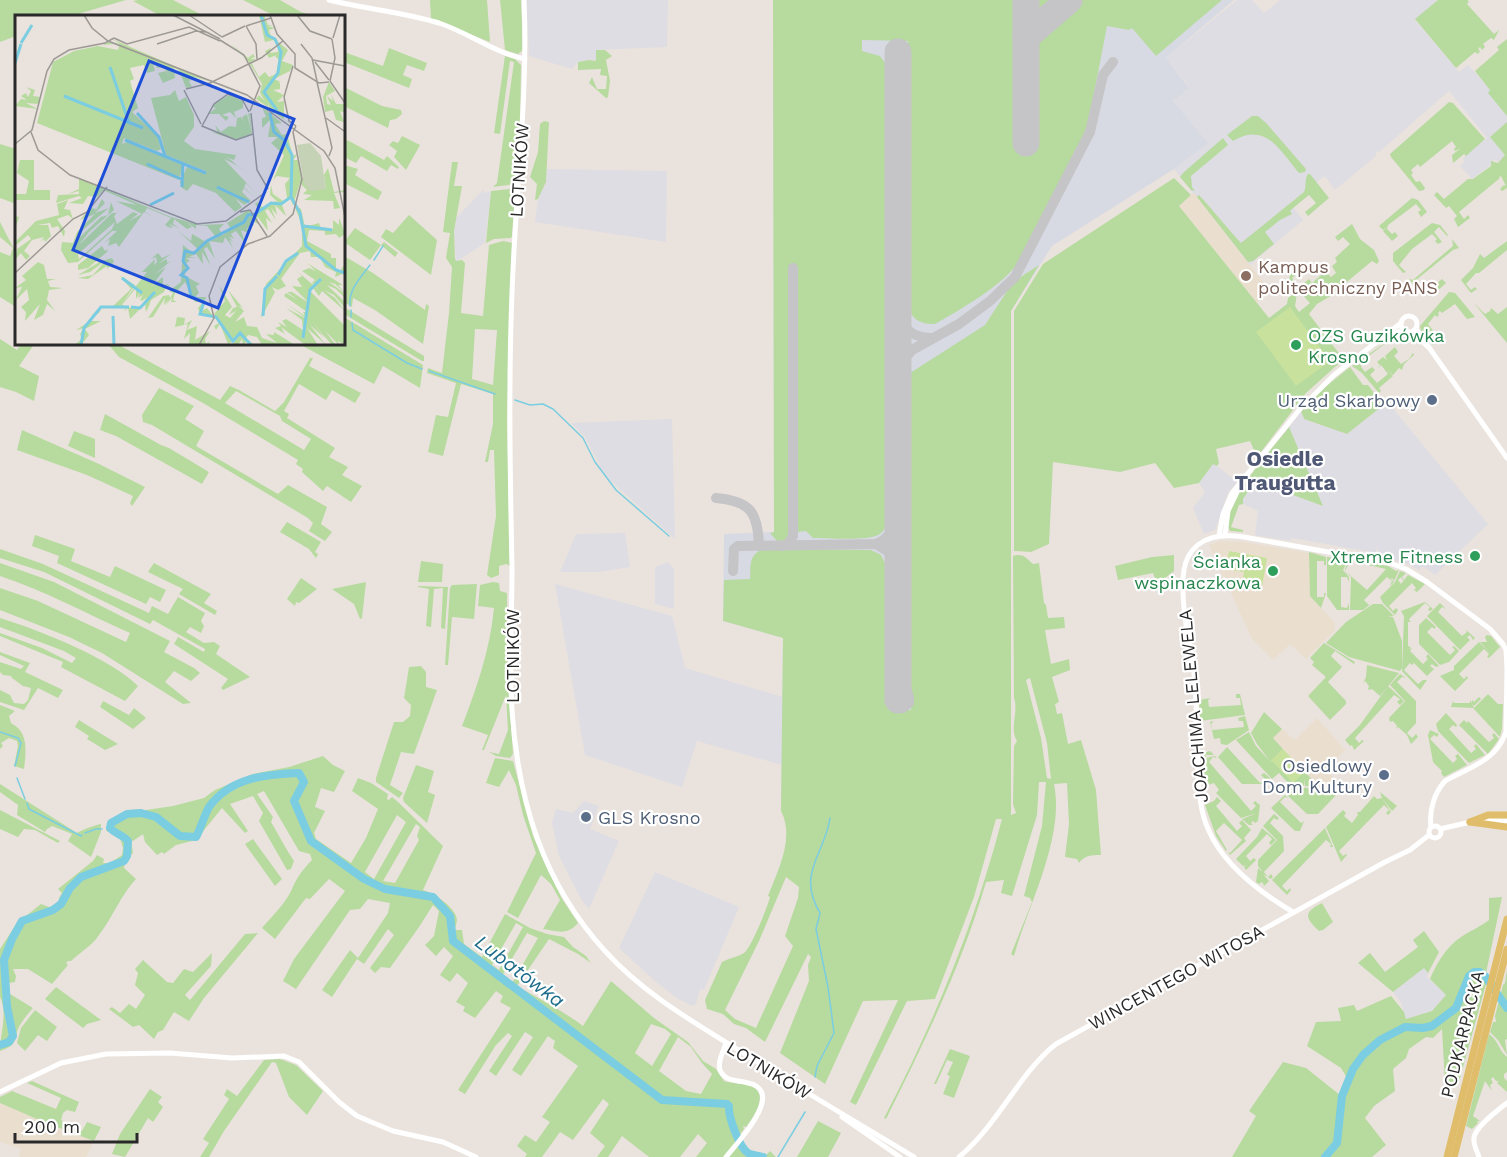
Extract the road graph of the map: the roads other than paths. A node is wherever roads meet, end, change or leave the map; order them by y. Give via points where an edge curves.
1 (329, 0) edge
2 (524, 0) edge
3 (525, 59) junction
4 (1401, 323) junction
5 (1414, 330) junction
6 (1404, 331) junction
7 (1382, 339) junction
8 (1507, 458) edge
9 (1222, 535) junction
10 (1507, 815) edge
11 (1507, 821) edge
12 (1470, 822) junction
13 (1507, 827) edge
14 (1437, 829) junction
15 (1431, 836) junction
16 (1293, 912) junction
17 (1507, 919) edge
18 (1507, 949) edge
19 (726, 1043) junction
20 (0, 1092) edge
21 (1507, 1103) edge
22 (834, 1110) junction
23 (476, 1157) edge
24 (726, 1157) edge
25 (900, 1157) edge
26 (914, 1157) edge
27 (961, 1157) edge
28 (1447, 1157) edge
29 (1454, 1157) edge
30 (1479, 1157) edge

1 - 3 street via 442,24
2 - 3 street, LOTNIKÓW
3 - 19 street, LOTNIKÓW via 509,422 512,709 520,781 531,825 548,866 582,924 645,989
4 - 5 street via 1404,316 1413,316 1417,320
4 - 6 street
4 - 7 street
5 - 6 street
5 - 8 street via 1428,344
6 - 7 street
7 - 9 street via 1311,396 1232,493
9 - 14 street via 1377,559 1406,568 1497,636 1506,650 1506,732 1490,757 1441,786 1432,804 1431,817
9 - 16 street, JOACHIMA LELEWELA via 1193,549 1184,570 1202,813 1215,843 1229,860 1258,888
10 - 12 main road via 1488,815
11 - 12 street
12 - 13 main road
12 - 14 street
14 - 15 street
14 - 15 street, WINCENTEGO WITOSA via 1438,838
15 - 16 street, WINCENTEGO WITOSA
16 - 27 street, WINCENTEGO WITOSA via 1056,1044
17 - 28 main road, PODKARPACKA
18 - 29 main road, PODKARPACKA
19 - 22 street, LOTNIKÓW
19 - 24 street via 720,1071 733,1081 758,1087 763,1098 761,1109
20 - 23 street via 60,1064 106,1054 288,1057 299,1062 357,1116 393,1131 443,1142
21 - 30 street via 1474,1135
22 - 25 street, LOTNIKÓW
22 - 26 street, LOTNIKÓW

